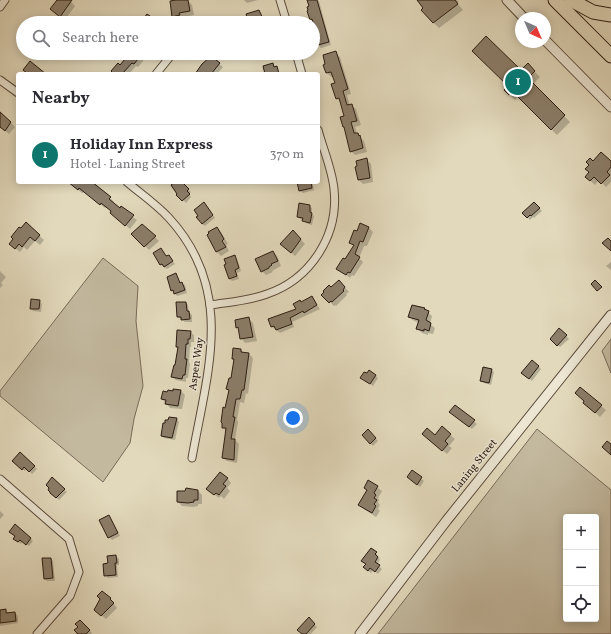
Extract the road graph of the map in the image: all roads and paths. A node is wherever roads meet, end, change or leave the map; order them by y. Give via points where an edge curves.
1 (5, 0) edge
2 (280, 0) edge
3 (507, 0) edge
4 (555, 0) edge
5 (571, 0) edge
6 (0, 6) edge
7 (518, 12) edge
8 (611, 15) edge
9 (285, 16) edge
10 (551, 46) edge
11 (611, 56) edge
12 (167, 60) edge
13 (298, 60) edge
14 (158, 72) edge
15 (301, 72) edge
16 (0, 80) edge
17 (16, 92) edge
18 (611, 107) edge
19 (320, 137) edge
20 (129, 184) edge
21 (210, 305) junction
22 (611, 315) edge
23 (192, 458) dead end
24 (0, 479) edge
25 (37, 634) edge
26 (360, 634) edge

1 - 6 street
2 - 9 street
3 - 7 street
4 - 11 highway
5 - 8 highway via 593,12
10 - 18 street
12 - 14 street
13 - 15 street
16 - 17 street
19 - 21 street via 332,178 334,198 330,228 320,252 302,272 279,289 262,296
20 - 21 street, Aspen Way via 163,212 191,248 203,273
21 - 23 street, Aspen Way via 211,354
22 - 26 street, Laning Street via 447,520
24 - 25 street via 70,539 79,572 70,596

